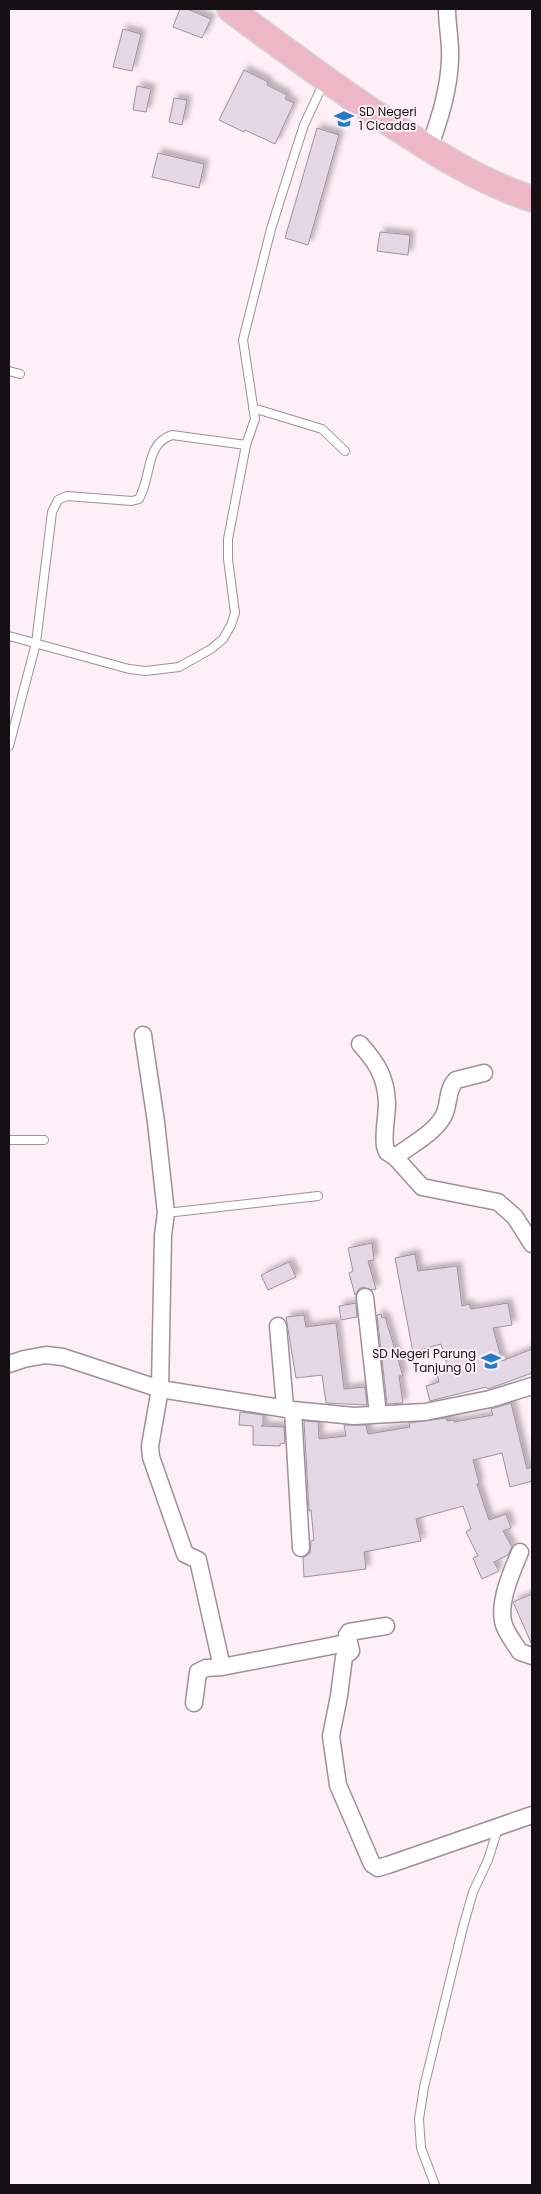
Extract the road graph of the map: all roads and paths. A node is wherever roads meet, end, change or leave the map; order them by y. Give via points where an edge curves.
1 (230, 9) edge
2 (447, 9) edge
3 (325, 80) junction
4 (429, 149) junction
5 (532, 199) edge
6 (9, 371) edge
7 (20, 374) dead end
8 (254, 408) junction
9 (246, 445) junction
10 (345, 451) dead end
11 (9, 636) edge
12 (36, 643) junction
13 (9, 746) edge
14 (143, 1035) dead end
15 (360, 1044) dead end
16 (484, 1073) dead end
17 (9, 1140) edge
18 (44, 1140) dead end
19 (395, 1157) junction
20 (318, 1196) dead end
21 (166, 1213) junction
22 (532, 1244) edge
23 (365, 1297) dead end
24 (278, 1326) dead end
25 (9, 1364) edge
26 (532, 1386) edge
27 (160, 1389) junction
28 (289, 1409) junction
29 (378, 1414) junction
30 (301, 1548) dead end
31 (520, 1552) dead end
32 (386, 1626) dead end
33 (349, 1642) junction
34 (532, 1656) edge
35 (222, 1667) junction
36 (194, 1704) dead end
37 (532, 1815) edge
38 (498, 1828) junction
39 (435, 2185) edge

1 - 3 main road
2 - 4 street via 449,79
3 - 4 main road
3 - 8 lane via 304,125 268,238 243,340
4 - 5 main road via 462,169
6 - 7 lane
8 - 9 lane via 255,418
8 - 10 lane via 322,429
9 - 12 lane via 172,435 155,446 140,498 132,501 61,497 52,512
9 - 12 lane via 228,539 235,613 223,639 197,659 179,667 146,671 129,670
11 - 12 lane
12 - 13 lane
14 - 21 street
15 - 19 street via 376,1062 383,1079 387,1102 385,1146 387,1152
16 - 19 street via 456,1080 450,1089 444,1116 432,1131
17 - 18 lane
19 - 22 street via 422,1187 498,1202 514,1217
20 - 21 lane
21 - 27 street
23 - 29 street
24 - 28 street
25 - 27 street via 46,1355 63,1357
26 - 29 street via 490,1399 425,1412
27 - 28 street
27 - 35 street via 151,1457 185,1554 198,1560
28 - 29 street via 354,1416
28 - 30 street
31 - 34 street via 507,1588 503,1618 520,1652
32 - 33 street via 349,1632 346,1635
33 - 35 street
33 - 38 street via 351,1651 344,1657 331,1736 338,1785 372,1864 378,1868
35 - 36 street via 198,1672
37 - 38 street
38 - 39 lane via 460,1935 424,2088 420,2134

